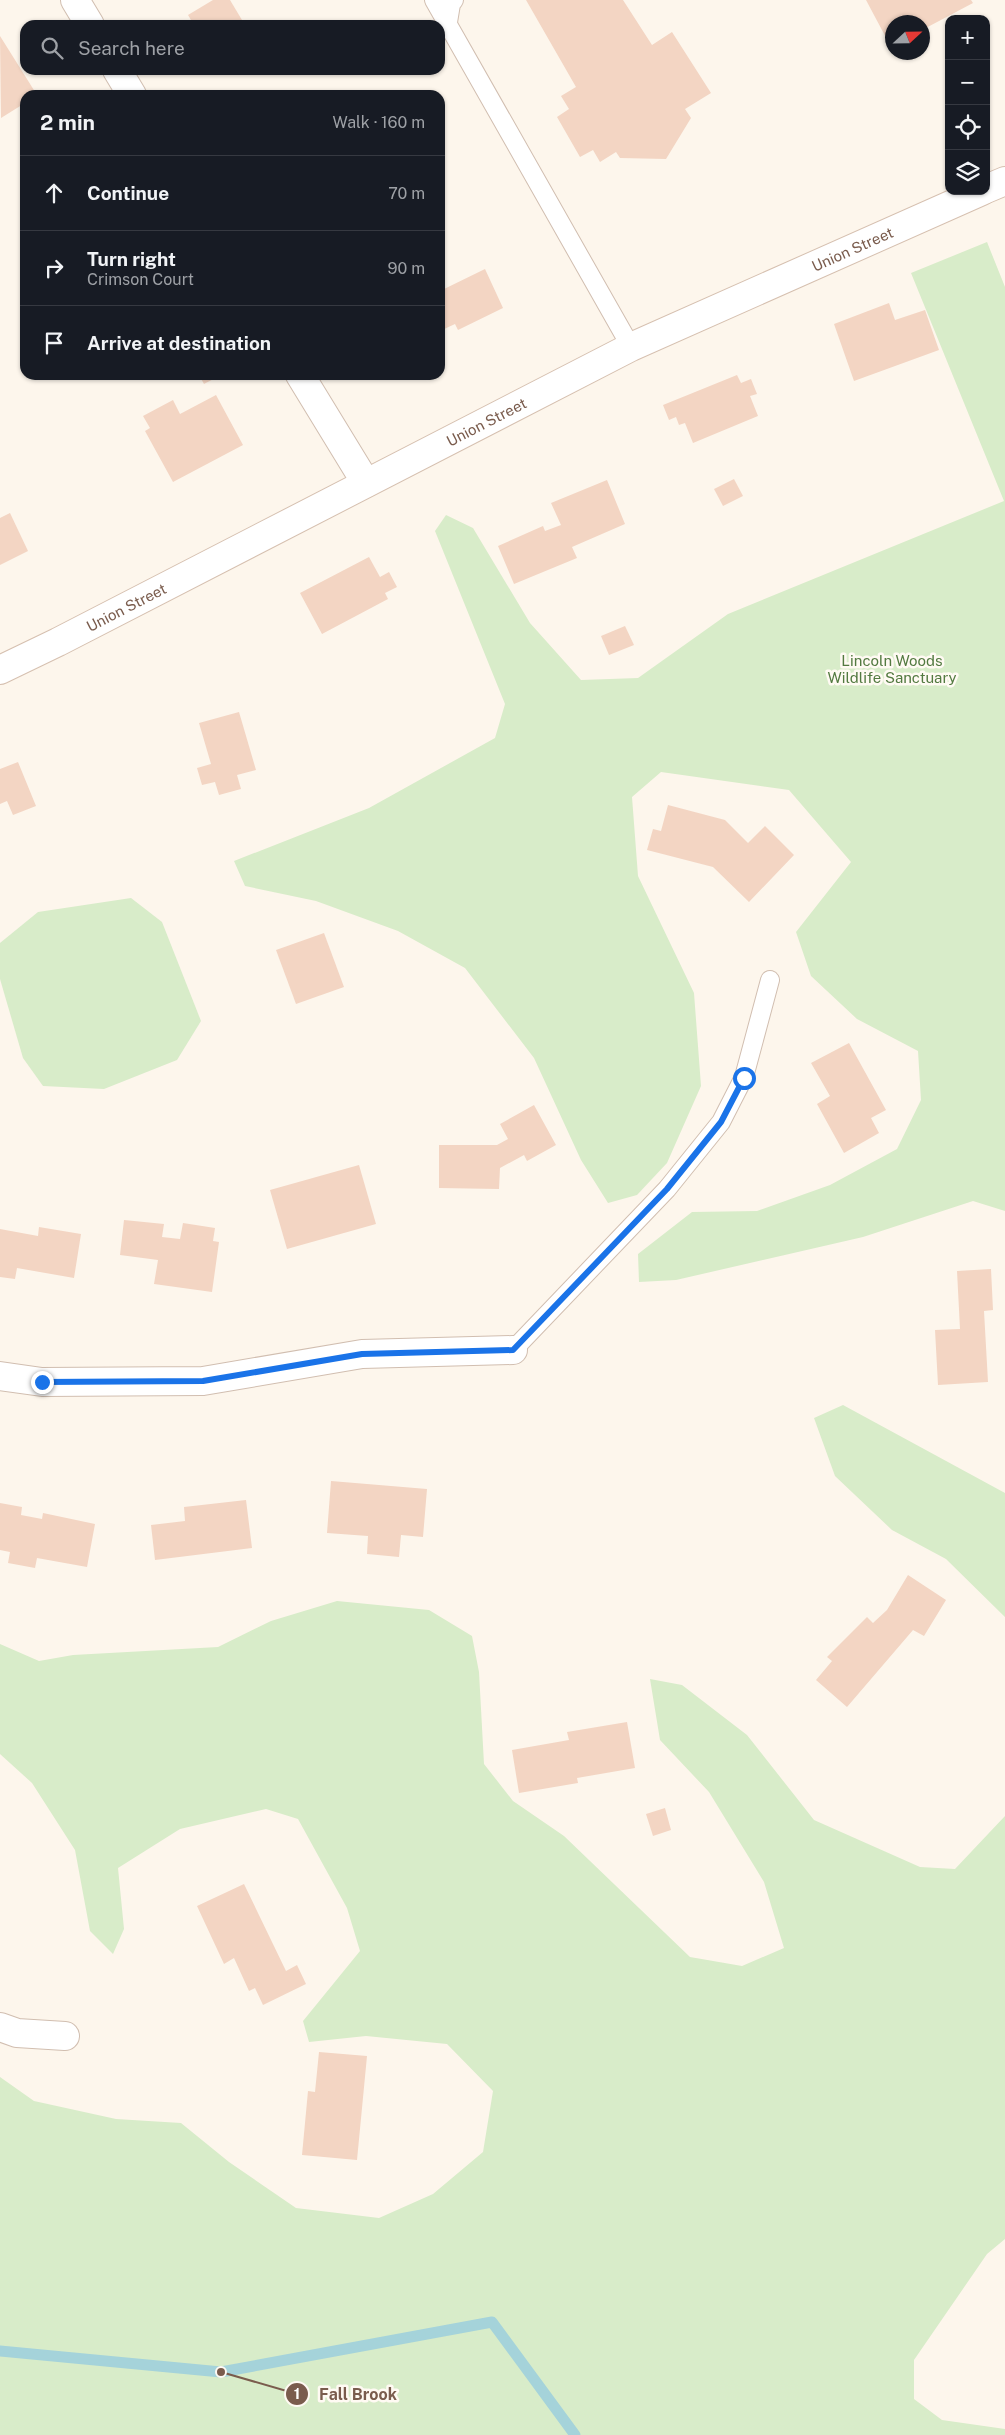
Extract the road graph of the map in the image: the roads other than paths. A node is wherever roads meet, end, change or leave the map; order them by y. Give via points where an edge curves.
1 (76, 0) edge
2 (434, 0) edge
3 (454, 0) edge
4 (87, 20) edge
5 (448, 22) junction
6 (120, 75) edge
7 (129, 90) edge
8 (1005, 181) edge
9 (990, 187) edge
10 (973, 195) edge
11 (631, 347) junction
12 (303, 380) edge
13 (366, 483) junction
14 (0, 670) edge
15 (770, 980) dead end
16 (513, 1350) joint
17 (0, 1376) edge
18 (0, 2027) edge
19 (65, 2036) dead end

1 - 4 main road
2 - 5 lane
3 - 5 lane
5 - 11 lane
6 - 7 main road
8 - 9 main road
10 - 11 main road, Union Street
11 - 13 main road, Union Street
12 - 13 main road
13 - 14 main road, Union Street
15 - 16 lane via 744,1078 721,1122 667,1189
16 - 17 main road via 362,1354 203,1381 42,1382
18 - 19 main road via 17,2034

